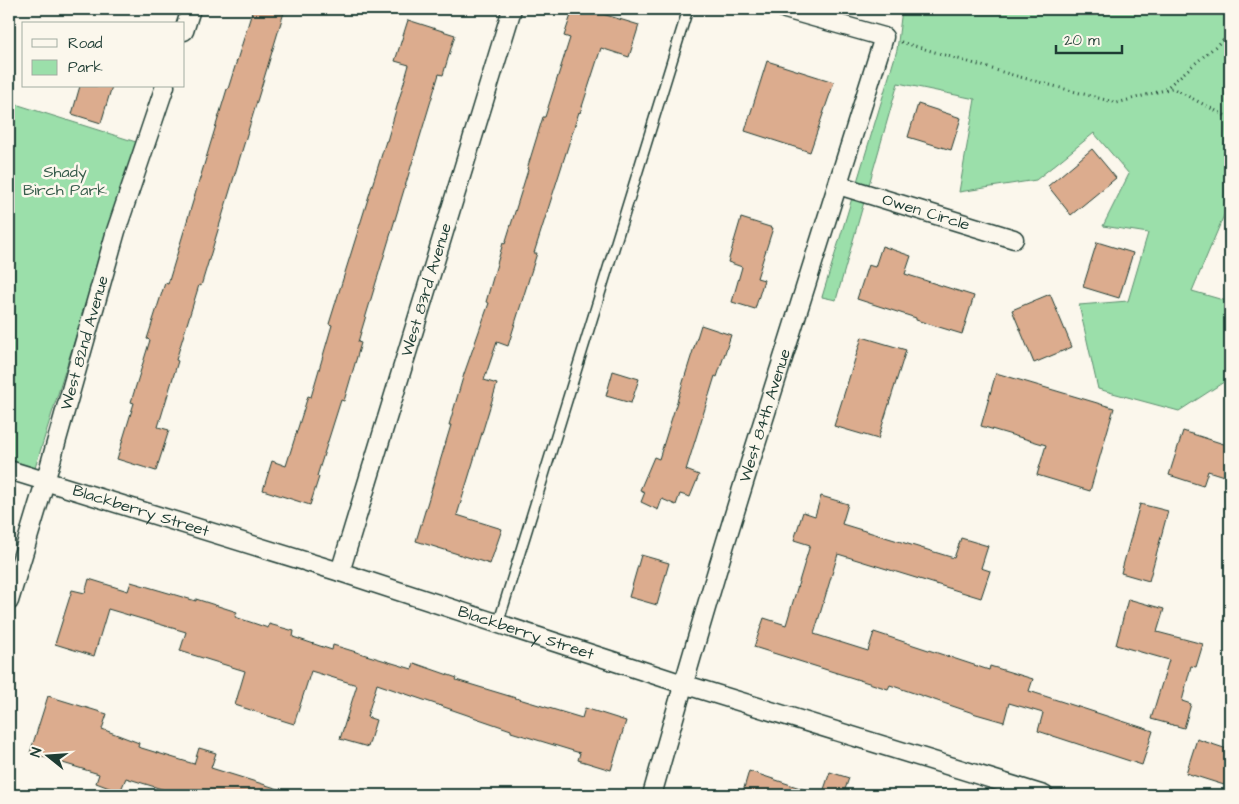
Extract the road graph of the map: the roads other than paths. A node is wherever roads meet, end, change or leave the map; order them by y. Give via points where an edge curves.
1 (191, 9) edge
2 (512, 9) edge
3 (688, 9) edge
4 (785, 9) edge
5 (185, 28) edge
6 (164, 88) edge
7 (838, 185) junction
8 (1014, 239) dead end
9 (9, 470) edge
10 (45, 482) junction
11 (340, 572) junction
12 (9, 601) edge
13 (498, 624) junction
14 (683, 684) junction
15 (652, 795) edge
16 (1042, 795) edge

1 - 5 street
2 - 11 street, West 83rd Avenue
3 - 13 lane
4 - 7 street, West 84th Avenue via 884,37
6 - 10 street, West 82nd Avenue via 116,231
7 - 8 street, Owen Circle
7 - 14 street, West 84th Avenue
9 - 10 street, Blackberry Street
10 - 11 street, Blackberry Street
10 - 12 street, West 82nd Avenue
11 - 13 street, Blackberry Street
13 - 14 street, Blackberry Street
14 - 15 street, West 84th Avenue
14 - 16 street, Blackberry Street

